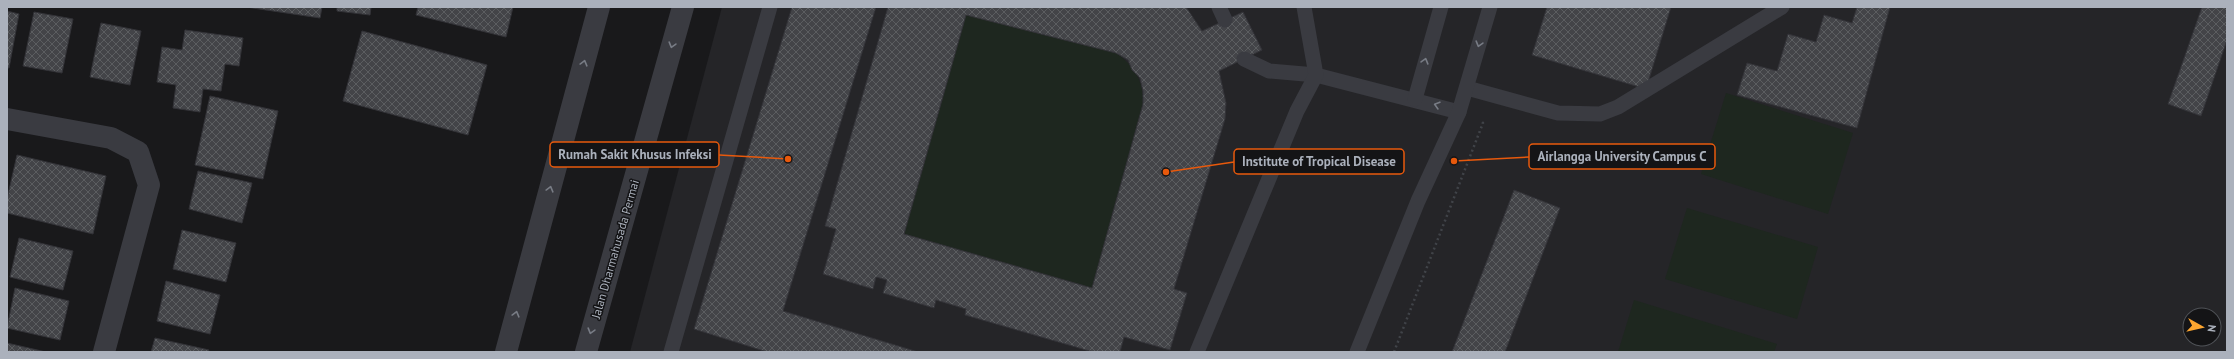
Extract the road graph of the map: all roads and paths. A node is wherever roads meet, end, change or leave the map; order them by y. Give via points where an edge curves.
1 (599, 7) edge
2 (682, 7) edge
3 (770, 7) edge
4 (1304, 7) edge
5 (1441, 7) edge
6 (1490, 7) edge
7 (1782, 7) edge
8 (1244, 59) dead end
9 (1316, 75) junction
10 (1467, 88) junction
11 (1415, 98) junction
12 (1459, 112) junction
13 (7, 119) edge
14 (104, 352) edge
15 (506, 352) edge
16 (586, 352) edge
17 (671, 352) edge
18 (1197, 352) edge
19 (1357, 352) edge
20 (1394, 352) edge

15 -> 1 street
2 -> 16 street, Jalan Dharmahusada Permai
3 - 17 lane
4 - 9 lane
11 -> 5 lane
6 -> 10 lane
7 - 10 lane via 1618,107 1600,114 1558,113
8 - 9 lane via 1270,71
9 - 11 lane
9 - 18 lane via 1297,111
10 - 12 lane
12 -> 11 lane
12 - 19 lane via 1418,201
12 - 20 path via 1484,123
13 - 14 street via 111,138 138,152 149,185

